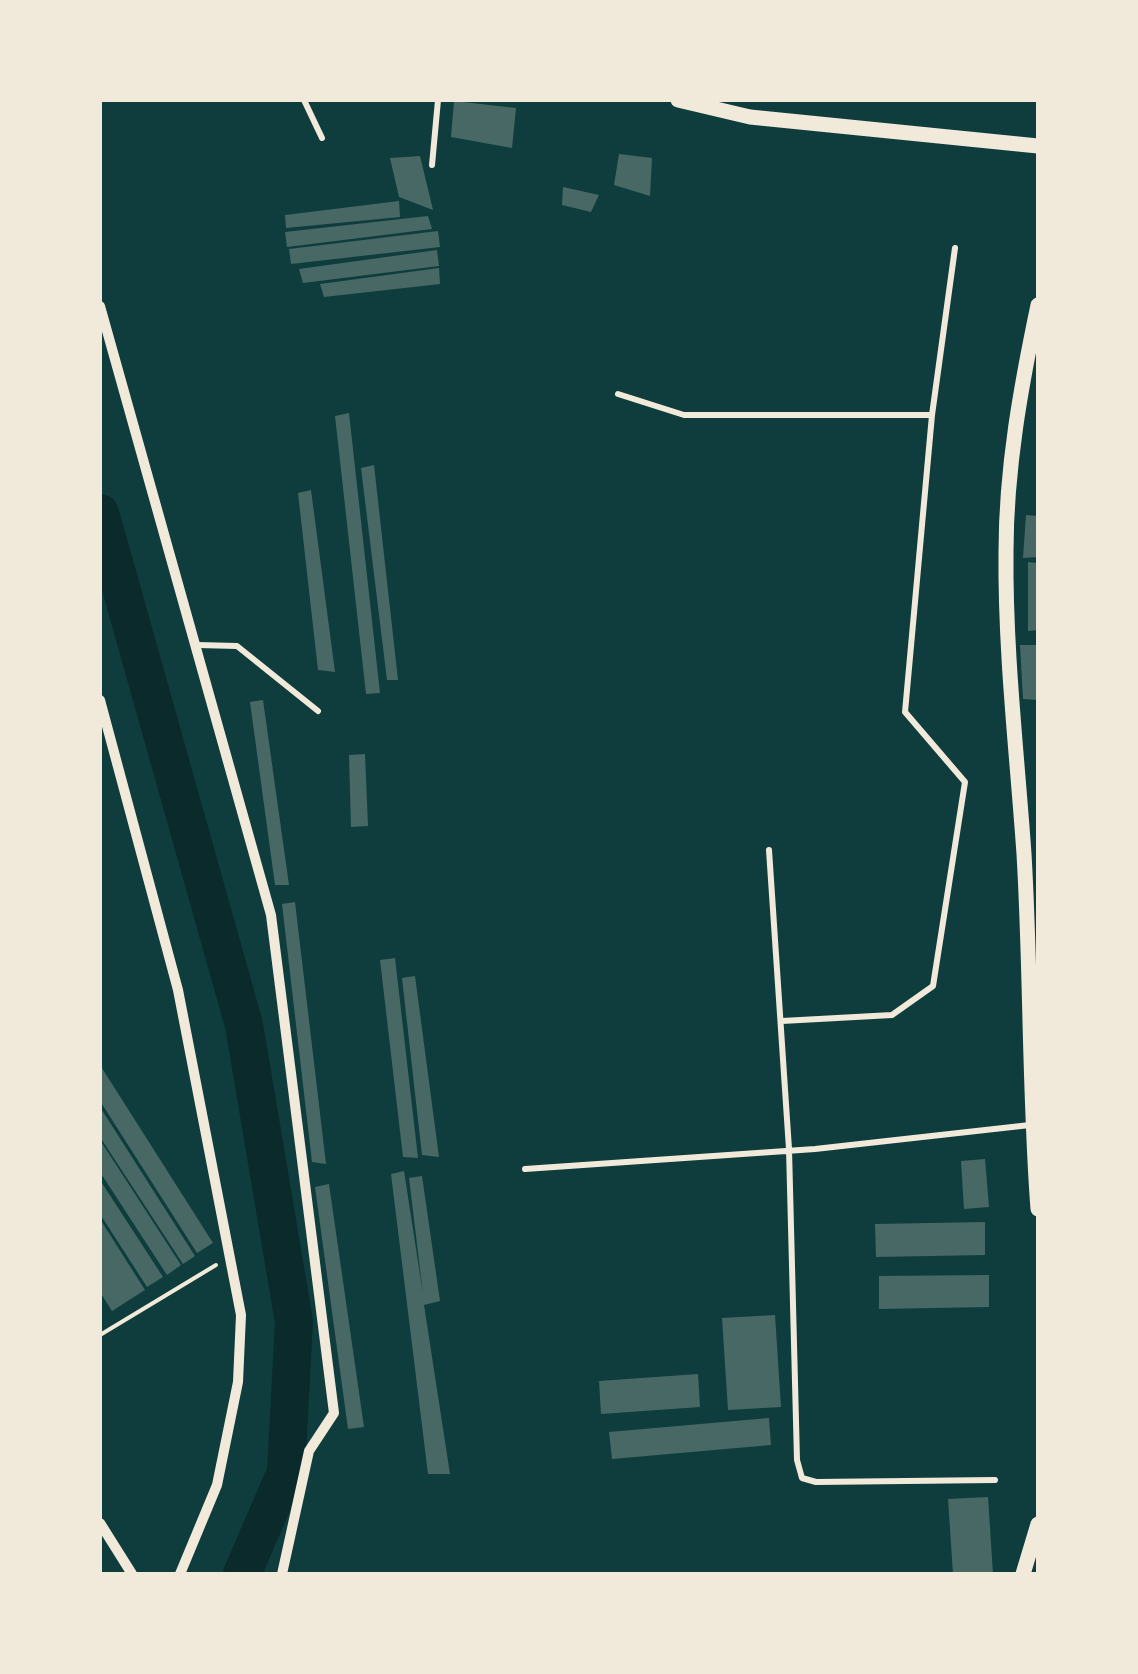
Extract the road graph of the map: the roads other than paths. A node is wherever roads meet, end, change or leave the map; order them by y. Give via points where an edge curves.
1 (304, 100) edge
2 (438, 100) edge
3 (678, 100) edge
4 (322, 138) dead end
5 (1038, 146) edge
6 (432, 166) dead end
7 (955, 248) dead end
8 (1038, 304) edge
9 (100, 306) edge
10 (618, 394) dead end
11 (932, 415) junction
12 (198, 645) junction
13 (100, 700) edge
14 (318, 711) dead end
15 (769, 850) dead end
16 (1032, 935) edge
17 (782, 1021) junction
18 (1030, 1126) junction
19 (788, 1150) junction
20 (525, 1169) dead end
21 (1037, 1184) edge
22 (1038, 1209) edge
23 (995, 1480) dead end
24 (100, 1523) edge
25 (1038, 1524) edge
26 (132, 1574) edge
27 (180, 1574) edge
28 (282, 1574) edge
29 (1023, 1574) edge

1 - 4 lane
2 - 6 lane
3 - 5 street via 750,118
7 - 11 lane
8 - 16 street via 1018,400 1006,550
9 - 12 street
10 - 11 lane via 684,416
11 - 17 lane via 906,712 964,782 933,986 892,1015
12 - 14 lane via 237,646
12 - 28 street via 272,915 334,1413 309,1452
13 - 27 street via 178,990 241,1315 238,1382 217,1485
15 - 17 lane
16 - 18 street
17 - 19 lane
18 - 19 lane
18 - 21 street
19 - 20 lane
19 - 23 lane via 802,1478
21 - 22 street
24 - 26 street
25 - 29 street

